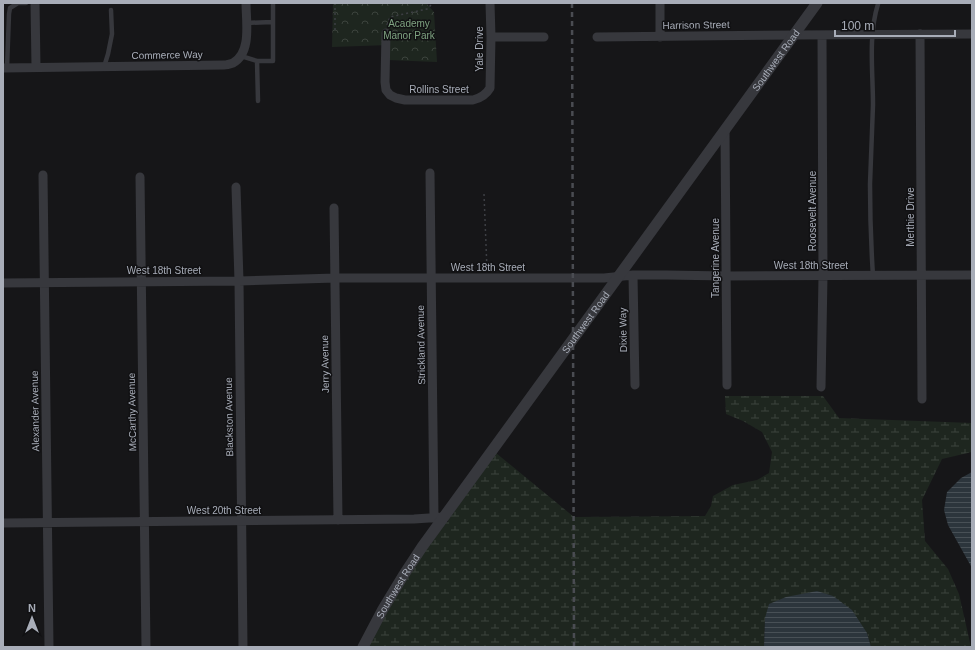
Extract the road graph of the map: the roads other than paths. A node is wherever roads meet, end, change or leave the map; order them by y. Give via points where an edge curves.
1 (26, 3) edge
2 (35, 3) edge
3 (246, 3) edge
4 (273, 3) edge
5 (490, 3) edge
6 (660, 3) edge
7 (817, 3) edge
8 (878, 4) dead end
9 (111, 10) dead end
10 (272, 22) junction
11 (246, 23) junction
12 (386, 33) road end
13 (795, 34) junction
14 (920, 34) junction
15 (972, 34) edge
16 (822, 35) junction
17 (872, 35) junction
18 (491, 37) junction
19 (544, 37) dead end
20 (660, 37) junction
21 (597, 38) dead end
22 (240, 56) junction
23 (256, 60) junction
24 (36, 67) junction
25 (104, 67) junction
26 (5, 68) edge
27 (487, 94) joint
28 (258, 101) dead end
29 (725, 130) junction
30 (430, 173) dead end
31 (43, 175) dead end
32 (140, 178) dead end
33 (236, 187) dead end
34 (334, 208) dead end
35 (633, 275) junction
36 (972, 275) edge
37 (726, 276) junction
38 (823, 276) junction
39 (872, 276) junction
40 (921, 276) junction
41 (619, 277) junction
42 (334, 278) junction
43 (431, 279) junction
44 (238, 281) junction
45 (45, 282) junction
46 (142, 282) junction
47 (3, 283) edge
48 (635, 385) dead end
49 (726, 385) dead end
50 (821, 387) dead end
51 (922, 399) dead end
52 (439, 518) junction
53 (338, 520) junction
54 (144, 521) junction
55 (242, 521) junction
56 (3, 523) edge
57 (48, 523) junction
58 (50, 647) edge
59 (146, 647) edge
60 (243, 647) edge
61 (363, 647) edge

1 - 26 lane via 18,3 10,8
2 - 24 street
3 - 11 street
4 - 10 lane
5 - 18 street, Yale Drive
6 - 20 street
7 - 13 street, Southwest Road
8 - 17 lane
9 - 25 lane via 112,34
10 - 11 lane
10 - 23 lane via 273,61
11 - 22 street via 246,41
12 - 27 street, Rollins Street via 385,82 390,95 405,100 473,100
13 - 16 street, Harrison Street
13 - 20 street, Harrison Street
13 - 29 street, Southwest Road
14 - 15 street, Harrison Street
14 - 17 street, Harrison Street
14 - 40 street, Merthie Drive
16 - 17 street, Harrison Street
16 - 38 street, Roosevelt Avenue
17 - 39 lane
18 - 19 street
18 - 27 street, Yale Drive via 491,81
20 - 21 street, Harrison Street
22 - 23 lane
22 - 25 street, Commerce Way via 233,63 224,65
23 - 28 lane
24 - 25 street, Commerce Way
24 - 26 street, Commerce Way
29 - 37 street, Tangerine Avenue
29 - 41 street, Southwest Road
30 - 43 street, Strickland Avenue
31 - 45 street, Alexander Avenue
32 - 46 street, McCarthy Avenue
33 - 44 street, Blackston Avenue
34 - 42 street, Jerry Avenue
35 - 37 street, West 18th Street
35 - 41 street, West 18th Street
35 - 48 street, Dixie Way
36 - 40 street, West 18th Street
37 - 38 street, West 18th Street
37 - 49 street, Tangerine Avenue
38 - 39 street, West 18th Street
38 - 50 street, Roosevelt Avenue
39 - 40 street, West 18th Street
40 - 51 street, Merthie Drive
41 - 43 street, West 18th Street
41 - 52 street, Southwest Road
42 - 43 street, West 18th Street
42 - 44 street, West 18th Street
42 - 53 street, Jerry Avenue
43 - 52 street, Strickland Avenue
44 - 46 street, West 18th Street
44 - 55 street, Blackston Avenue
45 - 46 street, West 18th Street
45 - 47 street, West 18th Street
45 - 57 street, Alexander Avenue
46 - 54 street, McCarthy Avenue
52 - 53 street, West 20th Street
52 - 61 street, Southwest Road via 402,576
53 - 55 street, West 20th Street
54 - 55 street, West 20th Street
54 - 57 street, West 20th Street
54 - 59 street, McCarthy Avenue
55 - 60 street, Blackston Avenue
56 - 57 street, West 20th Street
57 - 58 street, Alexander Avenue

